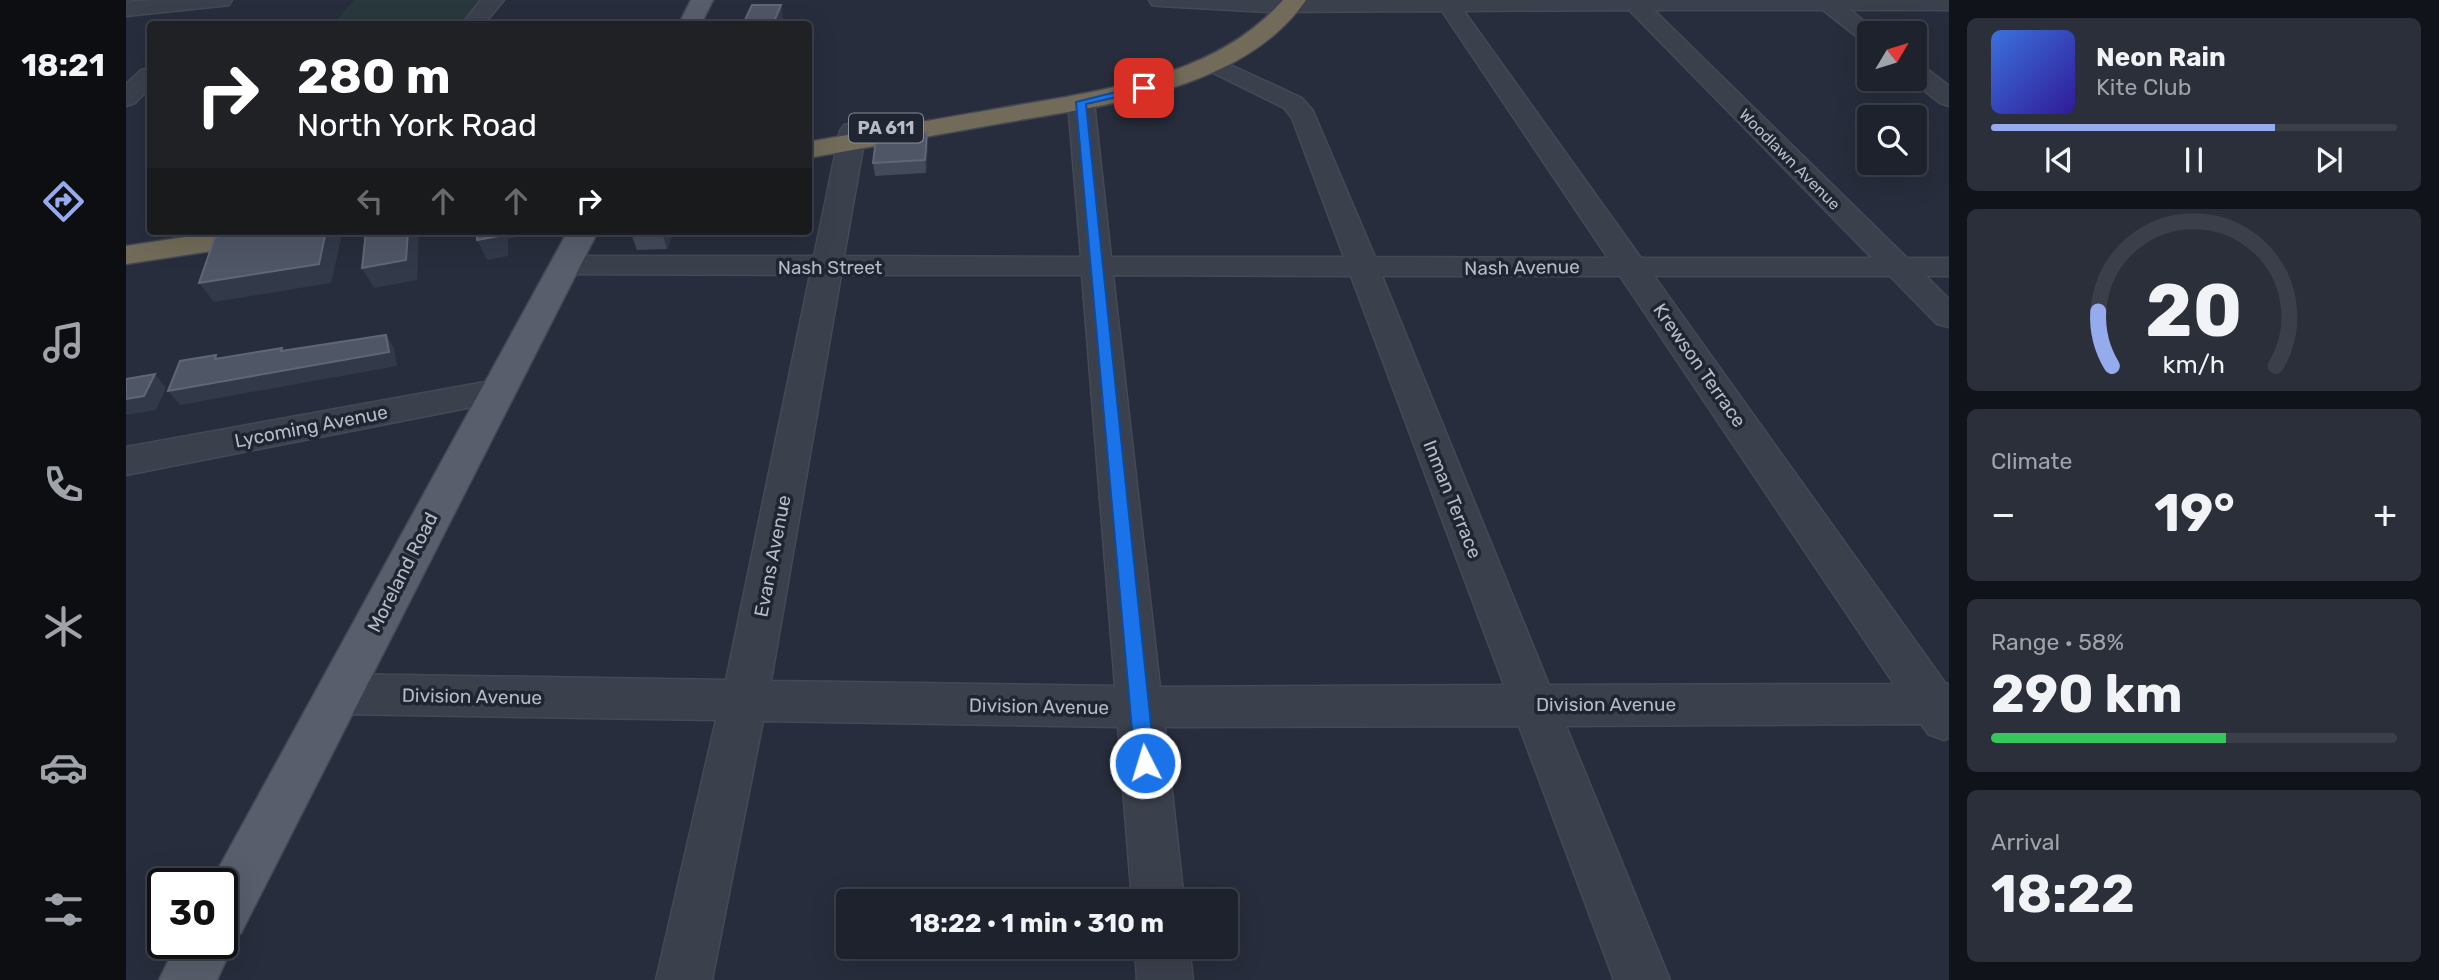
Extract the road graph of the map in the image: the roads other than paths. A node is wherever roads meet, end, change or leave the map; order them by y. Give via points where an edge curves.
1 (221, 0) edge
2 (231, 0) edge
3 (494, 0) edge
4 (702, 0) edge
5 (1160, 0) edge
6 (1294, 2) edge
7 (1633, 2) edge
8 (1827, 2) edge
9 (1949, 3) edge
10 (1449, 5) junction
11 (126, 9) edge
12 (207, 21) edge
13 (475, 21) edge
14 (692, 21) edge
15 (1857, 26) edge
16 (1213, 64) junction
17 (147, 78) edge
18 (1927, 81) edge
19 (126, 97) edge
20 (1949, 97) edge
21 (1081, 102) junction
22 (853, 137) junction
23 (812, 138) edge
24 (812, 149) edge
25 (147, 234) edge
26 (258, 235) edge
27 (126, 237) edge
28 (574, 248) edge
29 (126, 255) edge
30 (1631, 265) junction
31 (828, 267) junction
32 (1096, 267) junction
33 (1898, 267) junction
34 (1949, 267) edge
35 (1362, 268) junction
36 (1949, 317) edge
37 (496, 392) junction
38 (126, 461) edge
39 (339, 694) junction
40 (743, 702) junction
41 (1534, 704) junction
42 (1140, 707) junction
43 (1944, 711) edge
44 (238, 884) edge
45 (1157, 889) edge
46 (198, 959) edge
47 (1163, 959) edge
48 (187, 980) edge
49 (684, 980) edge
50 (1165, 980) edge
51 (1642, 980) edge

1 - 11 street
2 - 12 street
3 - 13 street
4 - 14 main road
5 - 6 street
6 - 10 street
6 - 16 highway, PA 611 via 1271,28
7 - 8 street
7 - 10 street
7 - 33 street, Woodlawn Avenue
8 - 9 street
8 - 15 street
10 - 30 street, Krewson Terrace
16 - 21 highway, PA 611 via 1175,79
16 - 35 street, Inman Terrace via 1293,103 1304,116
17 - 19 street
18 - 20 street
21 - 22 highway, PA 611
21 - 32 street
22 - 23 highway, PA 611
22 - 24 highway, PA 611
22 - 31 street, Evans Avenue
25 - 27 highway
26 - 29 highway
28 - 31 street, Nash Street
28 - 37 main road, Moreland Road
30 - 33 street, Nash Avenue
30 - 35 street, Nash Avenue
30 - 43 street, Krewson Terrace
31 - 32 street, Nash Street
31 - 40 street, Evans Avenue
32 - 35 street, Nash Avenue
32 - 42 street
33 - 34 street, Nash Avenue
33 - 36 street, Woodlawn Avenue
35 - 41 street, Inman Terrace
37 - 38 street, Lycoming Avenue
37 - 39 main road, Moreland Road
39 - 40 street, Division Avenue
39 - 44 main road, Moreland Road
40 - 42 street, Division Avenue
40 - 49 street, Evans Avenue
41 - 42 street, Division Avenue
41 - 43 street, Division Avenue
41 - 51 street, Inman Terrace
42 - 45 street
46 - 48 main road
47 - 50 street

